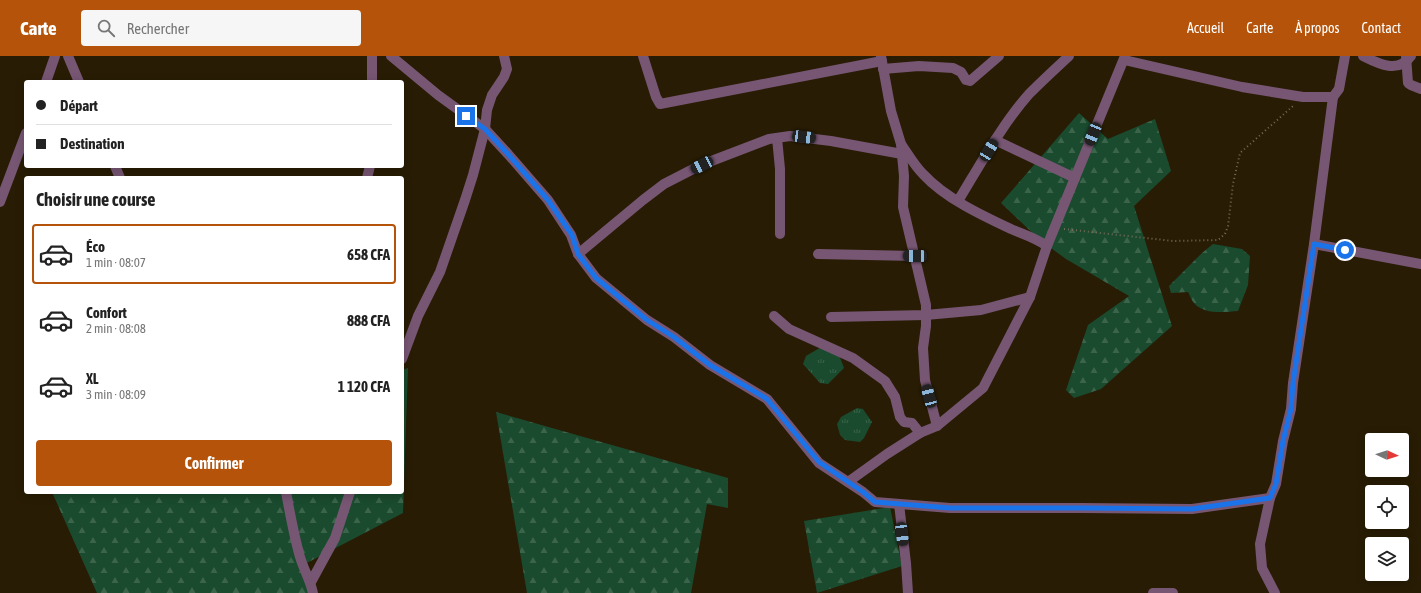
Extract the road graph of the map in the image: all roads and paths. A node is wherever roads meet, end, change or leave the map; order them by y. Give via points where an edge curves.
1 (56, 56) edge
2 (68, 56) edge
3 (372, 56) edge
4 (391, 56) edge
5 (504, 56) edge
6 (643, 56) edge
7 (999, 56) edge
8 (1070, 56) edge
9 (1345, 56) edge
10 (1363, 56) edge
11 (1124, 58) edge
12 (1408, 58) edge
13 (882, 62) edge
14 (47, 80) edge
15 (78, 80) edge
16 (372, 80) edge
17 (1421, 89) edge
18 (1303, 97) junction
19 (1334, 97) junction
20 (485, 129) junction
21 (24, 138) edge
22 (777, 138) junction
23 (995, 140) junction
24 (901, 144) junction
25 (902, 154) junction
26 (1075, 178) junction
27 (958, 201) junction
28 (0, 202) edge
29 (1054, 228) junction
30 (780, 234) dead end
31 (1314, 244) junction
32 (1047, 246) junction
33 (578, 254) junction
34 (818, 254) dead end
35 (915, 256) junction
36 (1421, 264) edge
37 (1030, 296) junction
38 (926, 315) junction
39 (774, 316) dead end
40 (831, 317) dead end
41 (404, 354) edge
42 (937, 426) junction
43 (920, 433) junction
44 (848, 482) junction
45 (286, 494) edge
46 (349, 494) edge
47 (1270, 498) junction
48 (899, 504) junction
49 (311, 582) junction
50 (312, 593) edge
51 (908, 593) edge
52 (1153, 593) edge
53 (1173, 593) edge
54 (1276, 593) edge

1 - 14 street
2 - 15 street
3 - 16 street
4 - 20 street
5 - 20 street via 507,69 492,95
6 - 13 street via 660,104
7 - 13 street via 970,81 953,68
8 - 23 street via 1029,94
9 - 19 street
10 - 12 street via 1376,63 1390,66 1396,66
11 - 18 street via 1242,87
11 - 26 street
12 - 17 street via 1408,83
13 - 24 street via 891,111
18 - 19 street
18 - 29 path via 1240,153 1228,226 1225,234 1218,240 1173,241
19 - 31 street
20 - 33 street via 548,200 572,235
20 - 41 street via 454,234
21 - 28 street
22 - 25 street via 790,136 831,141
22 - 30 street via 780,169
22 - 33 street via 702,165 664,184
23 - 26 street
23 - 27 street
24 - 25 street
24 - 27 street via 922,173 939,189
25 - 35 street via 903,207
26 - 29 street
27 - 32 street via 1012,229 1040,240
29 - 32 street
31 - 36 street
31 - 47 street via 1291,409 1276,484
32 - 37 street
33 - 44 street via 596,278 647,320 710,365 767,399 819,462
34 - 35 street
35 - 38 street
37 - 38 street via 981,310
37 - 42 street via 983,388
38 - 40 street
38 - 42 street via 923,348 925,380
39 - 43 street via 789,329 853,358 885,381 895,397 900,417 904,422 912,423
42 - 43 street
43 - 44 street
44 - 48 street via 875,502
45 - 49 street via 294,535 303,566
46 - 49 street via 335,538
47 - 48 street via 1192,509 950,508
47 - 54 street via 1260,544 1262,568
48 - 51 street
49 - 50 street
52 - 53 street

